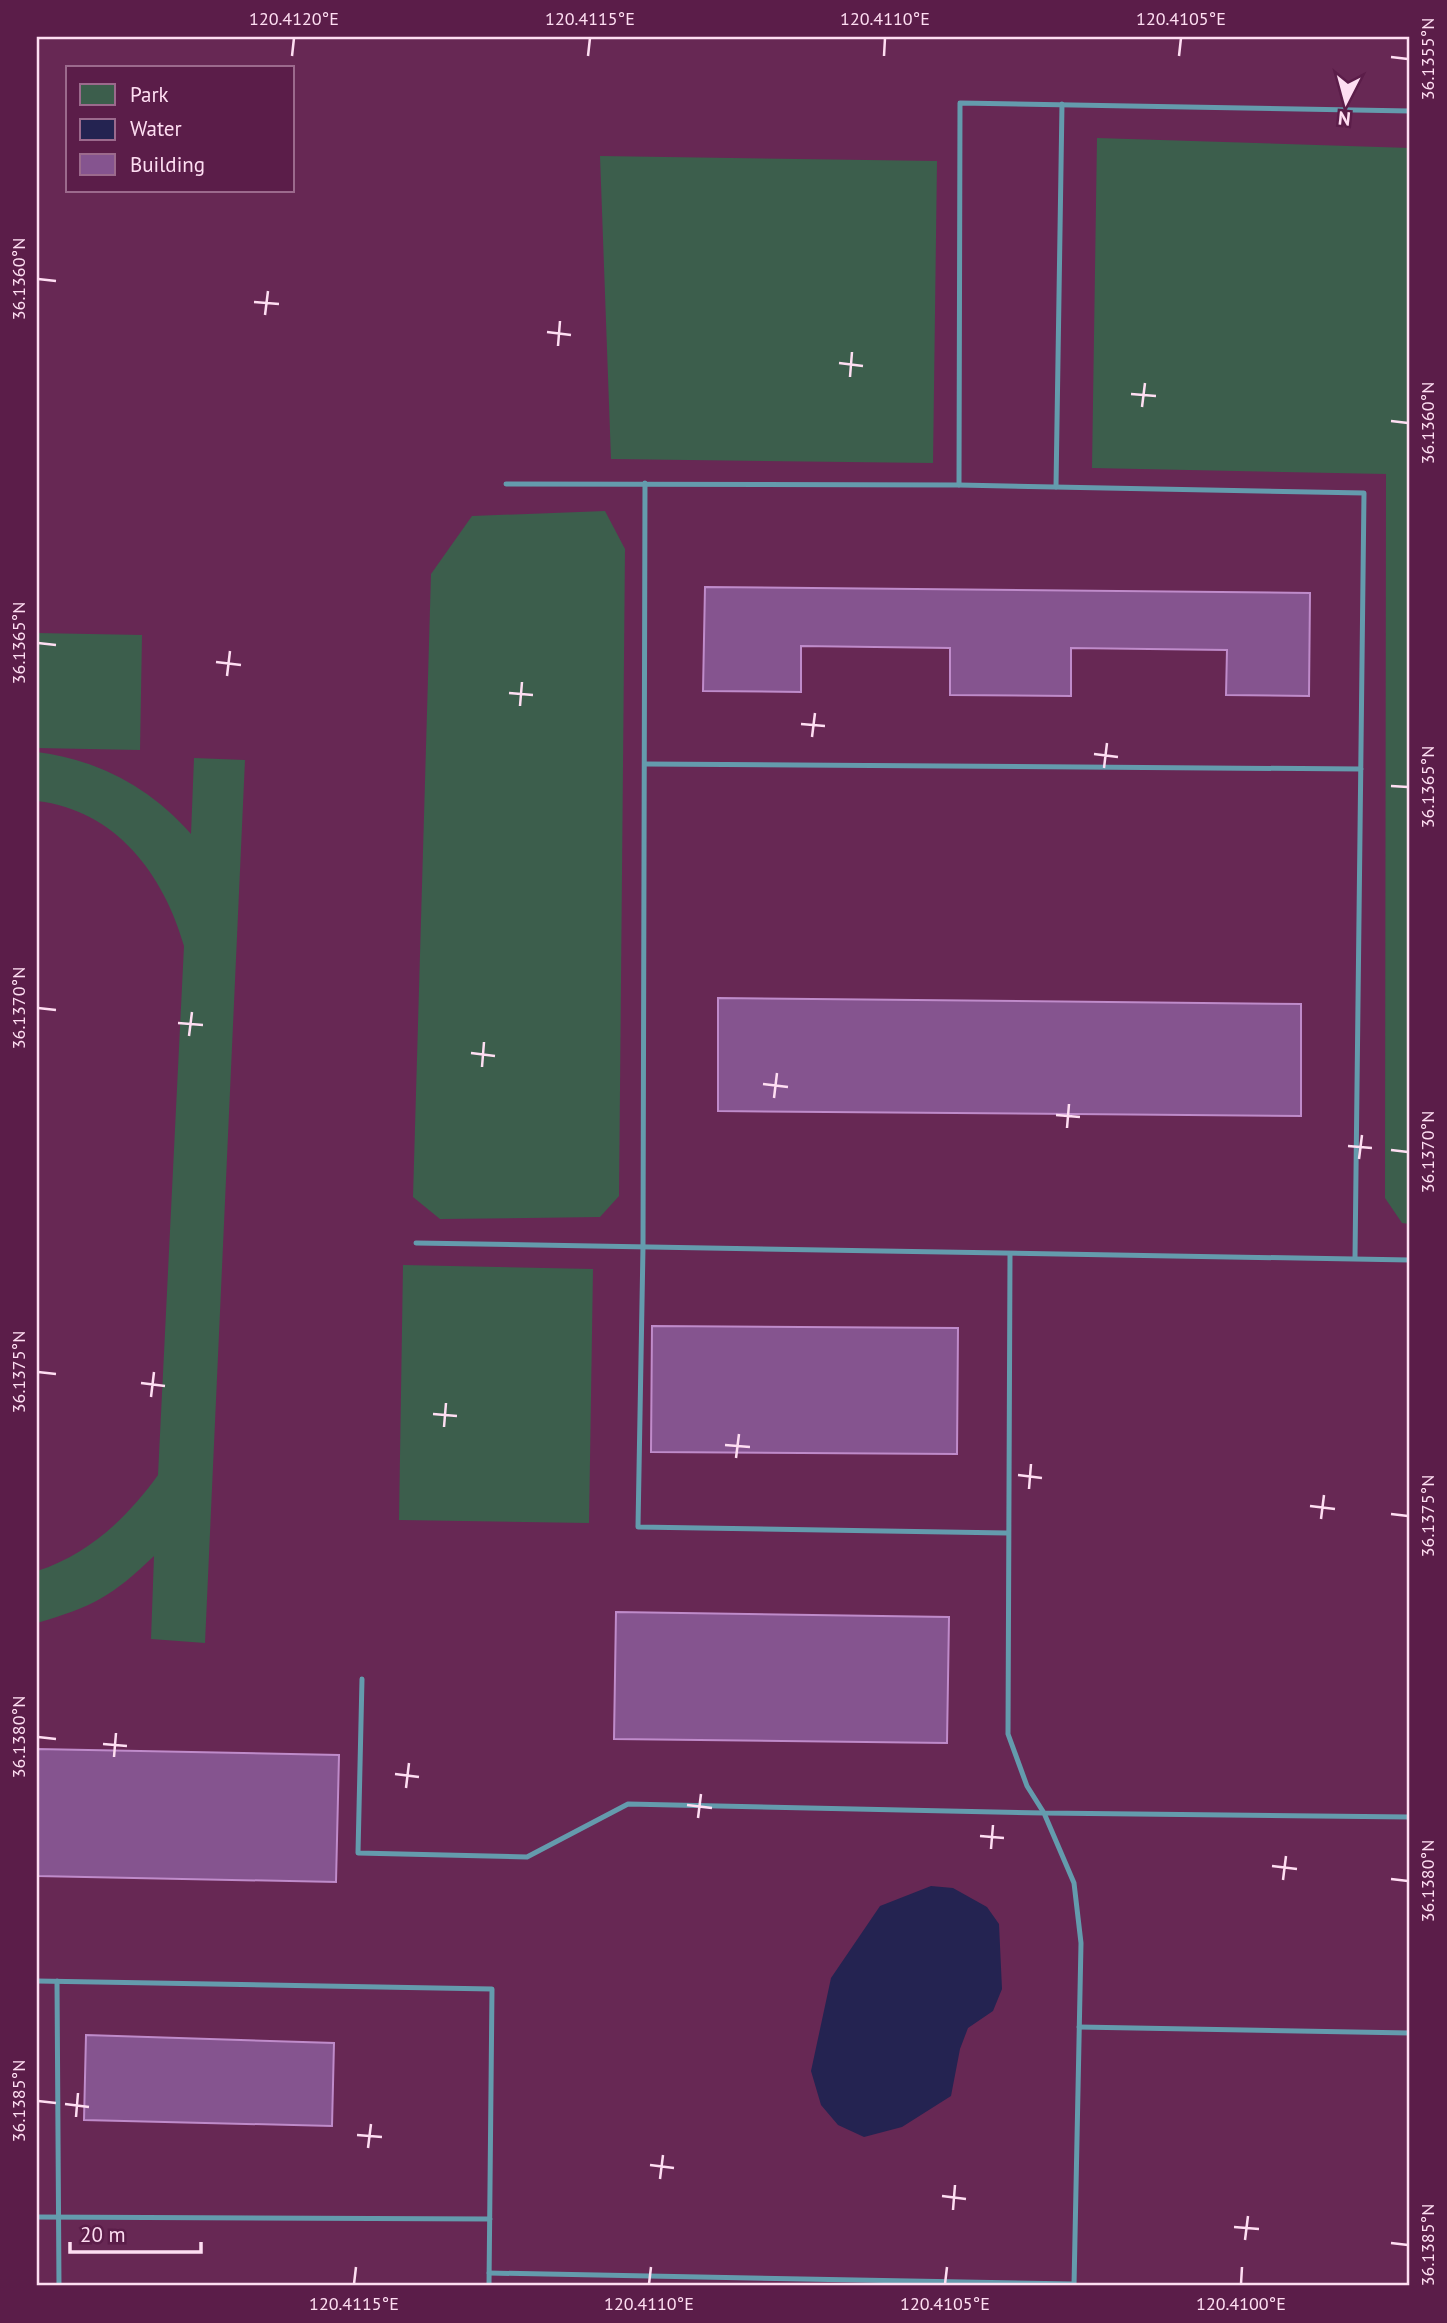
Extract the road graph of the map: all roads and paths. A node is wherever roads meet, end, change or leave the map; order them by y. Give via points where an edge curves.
1 (1062, 104) junction
2 (1410, 111) edge
3 (645, 483) junction
4 (506, 484) dead end
5 (958, 485) junction
6 (1056, 487) junction
7 (645, 764) junction
8 (1361, 769) junction
9 (416, 1243) dead end
10 (643, 1247) junction
11 (1010, 1254) junction
12 (1355, 1258) junction
13 (1410, 1260) edge
14 (1007, 1533) junction
15 (362, 1679) dead end
16 (1044, 1813) junction
17 (1410, 1817) edge
18 (37, 1981) edge
19 (57, 1982) junction
20 (1079, 2027) junction
21 (1410, 2033) edge
22 (37, 2217) edge
23 (59, 2217) junction
24 (490, 2219) junction
25 (489, 2273) junction
26 (1074, 2285) edge
27 (59, 2286) edge
28 (489, 2286) edge

1 - 2 lane
1 - 5 lane via 960,103
1 - 6 lane
3 - 4 lane
3 - 5 lane
3 - 7 lane
5 - 6 lane
6 - 8 lane via 1364,493
7 - 8 lane
7 - 10 lane
8 - 12 lane
9 - 10 lane
10 - 11 lane
10 - 14 lane via 638,1527
11 - 12 lane
11 - 14 lane
12 - 13 lane
14 - 16 lane via 1008,1734 1027,1786
15 - 16 lane via 358,1853 527,1857 628,1804
16 - 17 lane
16 - 20 lane via 1074,1883 1081,1943
18 - 19 lane
19 - 23 lane
19 - 24 lane via 492,1989
20 - 21 lane
20 - 26 lane
22 - 23 lane
23 - 24 lane
23 - 27 lane
24 - 25 lane
25 - 26 lane
25 - 28 lane

